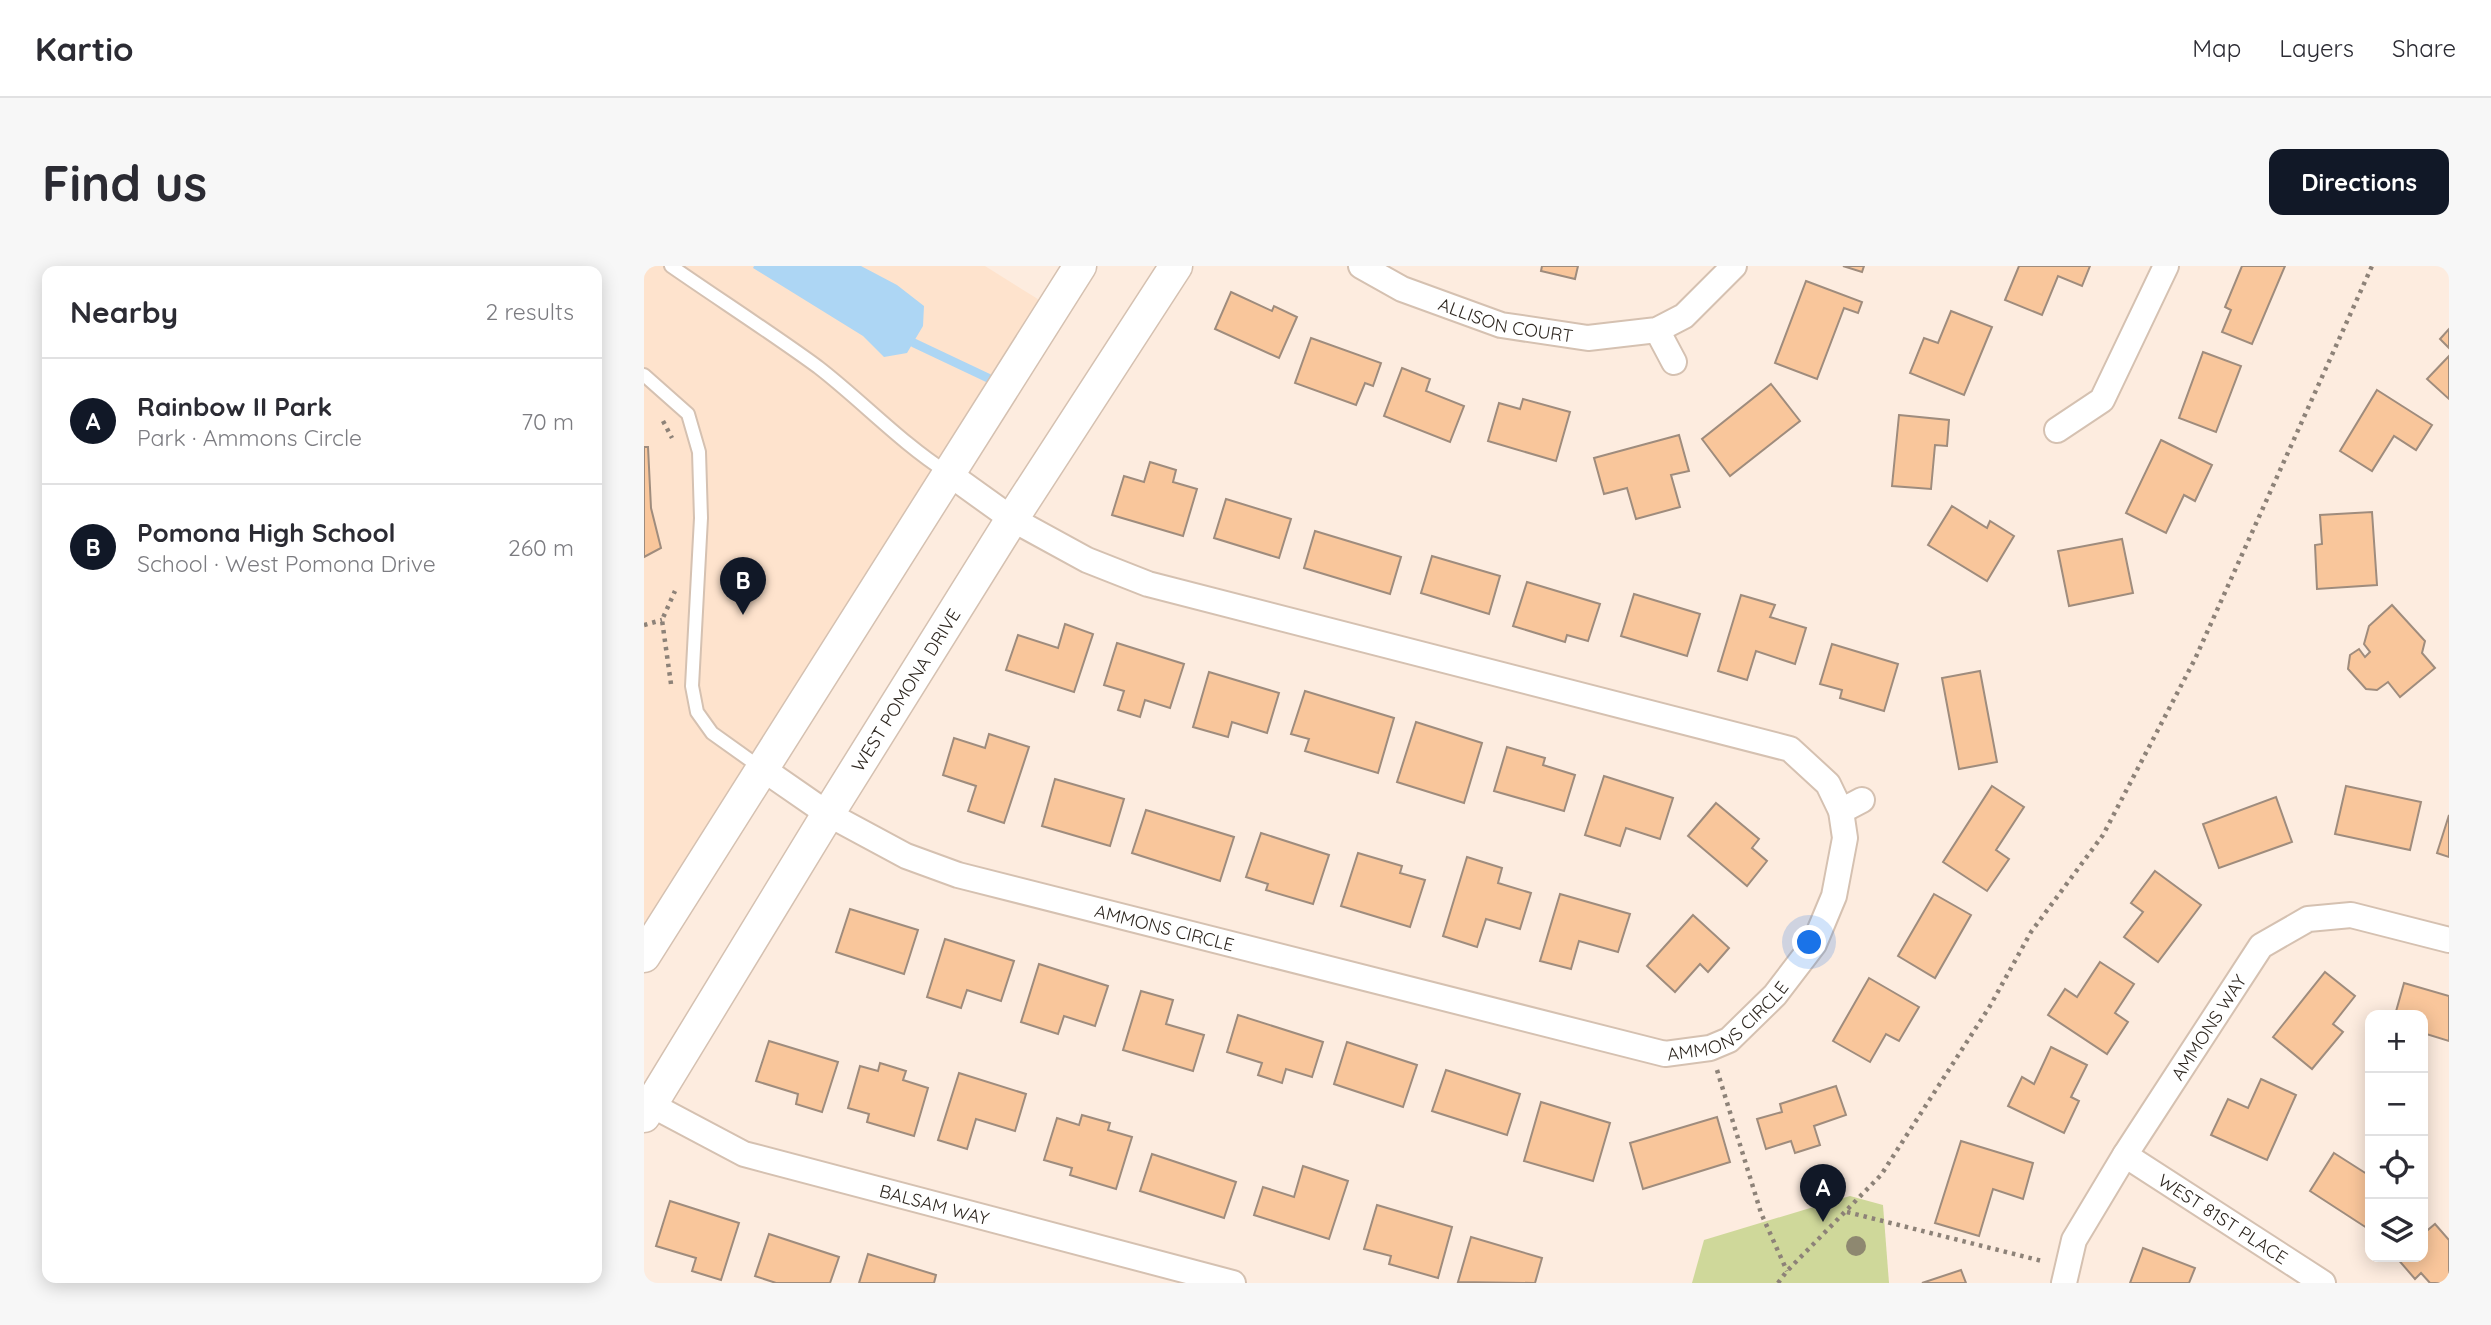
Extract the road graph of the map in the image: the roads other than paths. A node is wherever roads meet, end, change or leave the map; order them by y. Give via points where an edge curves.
1 (671, 266) edge
2 (1080, 266) edge
3 (1176, 266) edge
4 (1361, 266) edge
5 (1734, 266) edge
6 (2166, 266) edge
7 (1657, 330) junction
8 (1674, 362) dead end
9 (644, 375) edge
10 (2057, 430) dead end
11 (948, 473) junction
12 (1012, 519) junction
13 (763, 769) junction
14 (828, 814) junction
15 (2449, 940) edge
16 (644, 956) edge
17 (646, 1107) edge
18 (2125, 1154) junction
19 (2066, 1275) edge
20 (1233, 1283) edge
21 (2323, 1283) edge

1 - 11 lane via 817,367
2 - 11 street
3 - 12 street, WEST POMONA DRIVE
4 - 7 street, ALLISON COURT via 1402,289 1501,325 1588,338
5 - 7 street, ALLISON COURT via 1684,316
6 - 10 street via 2102,400
7 - 8 street
9 - 13 lane via 688,414 699,452 701,518 692,686 697,712 712,733
11 - 12 street, AMMONS CIRCLE
11 - 13 street
12 - 14 street, WEST POMONA DRIVE
12 - 14 street, AMMONS CIRCLE via 1087,560 1148,584 1790,749 1851,806 1834,896 1814,944 1775,995 1729,1040 1710,1048 1665,1054 958,875 906,856
13 - 14 street, AMMONS CIRCLE
13 - 16 street
14 - 17 street, WEST POMONA DRIVE
15 - 18 street, AMMONS WAY via 2351,915 2308,919 2261,946
17 - 20 street, BALSAM WAY via 744,1154
18 - 19 street, AMMONS WAY via 2074,1240
18 - 21 street, WEST 81ST PLACE

